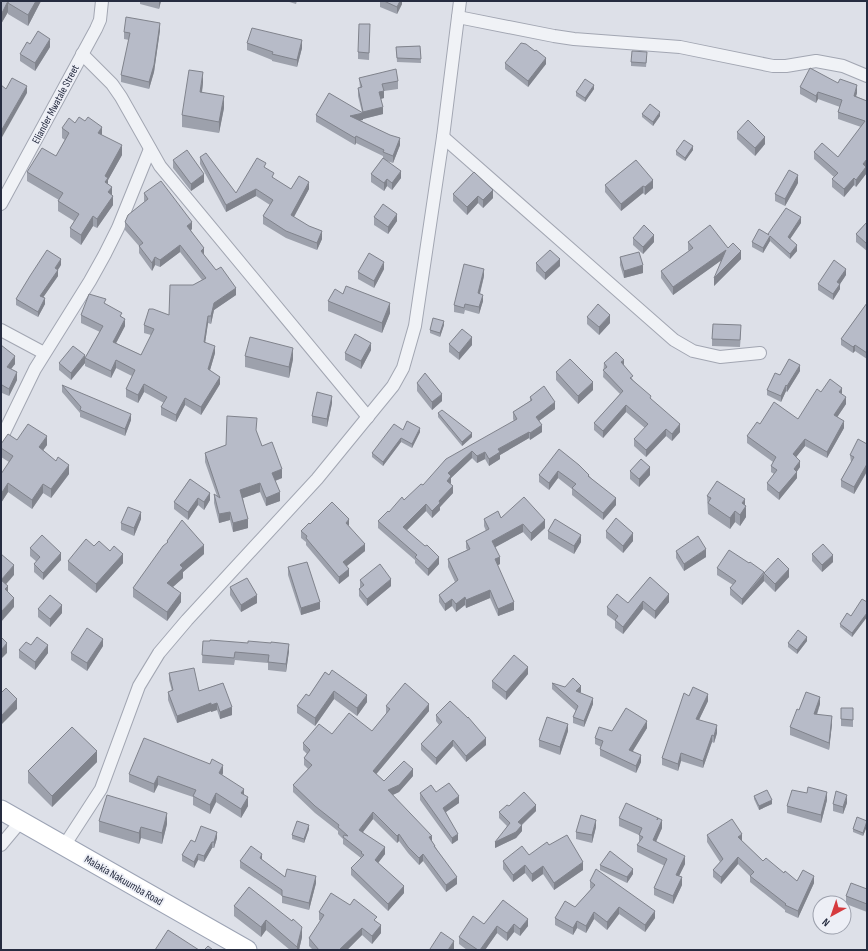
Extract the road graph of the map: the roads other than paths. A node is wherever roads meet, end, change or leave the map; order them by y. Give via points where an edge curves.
1 (102, 1) edge
2 (460, 1) edge
3 (458, 17) junction
4 (82, 54) junction
5 (867, 76) edge
6 (443, 137) junction
7 (150, 149) junction
8 (1, 204) edge
9 (1, 330) edge
10 (44, 353) junction
11 (760, 353) dead end
12 (368, 417) junction
13 (1, 439) edge
14 (1, 810) edge
15 (21, 821) junction
16 (1, 845) edge
17 (64, 846) junction
18 (247, 950) edge

1 - 4 street, Eliander Mwatale Street via 100,20
2 - 3 street
3 - 5 street via 574,39 680,47 773,66 816,61 843,66
3 - 6 street
4 - 7 street via 112,84
4 - 8 street, Eliander Mwatale Street
6 - 11 street via 674,340 693,351 720,357
6 - 12 street via 410,346 403,368 393,386
7 - 10 street via 105,254
7 - 12 street via 165,172
9 - 10 street
10 - 13 street
12 - 17 street via 317,479 159,653 139,686 100,789
14 - 15 main road, Malakia Nakuumba Road
15 - 16 street
15 - 17 main road, Malakia Nakuumba Road
17 - 18 main road, Malakia Nakuumba Road

